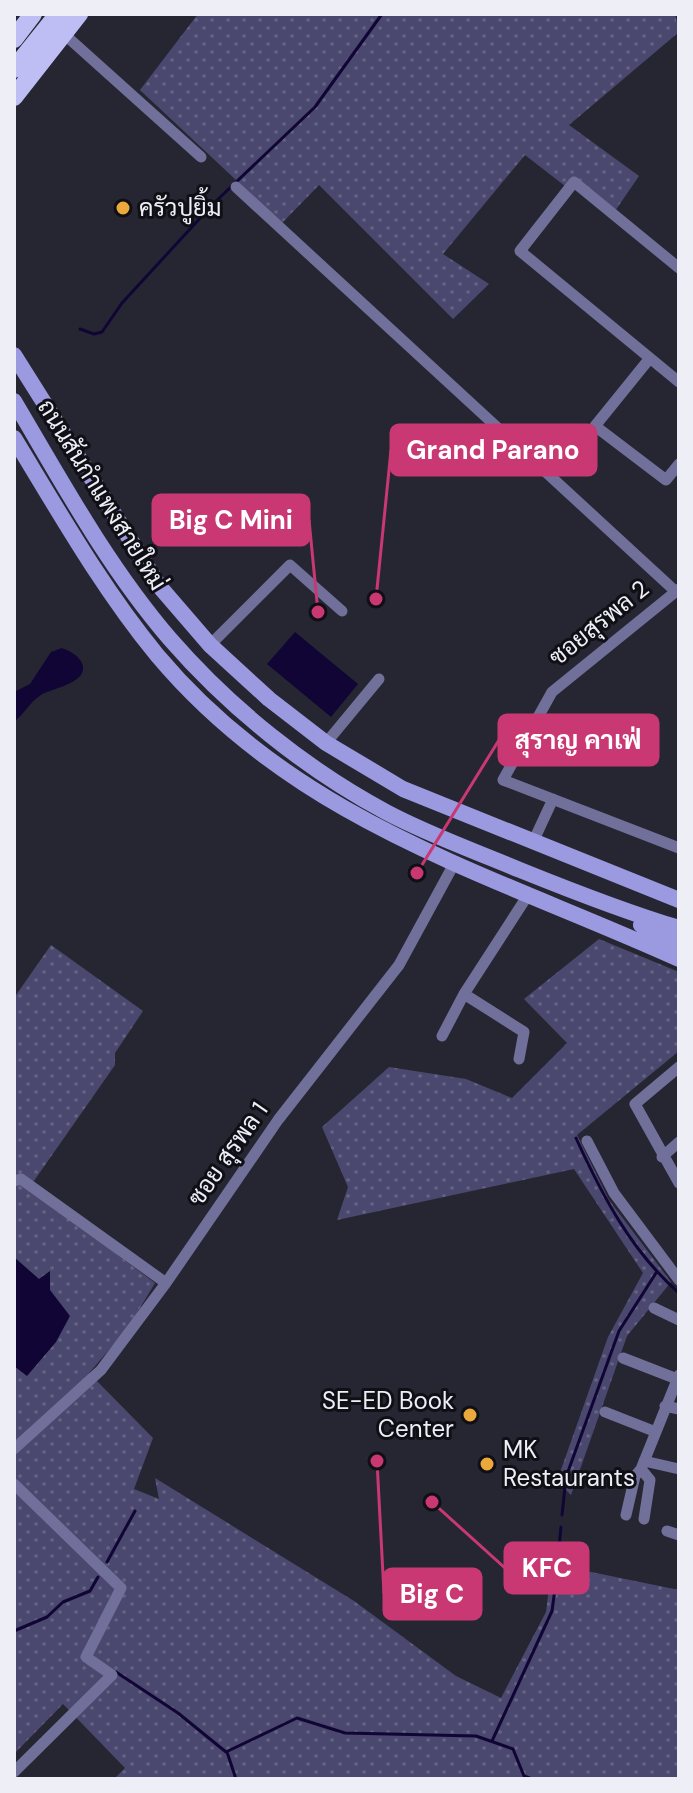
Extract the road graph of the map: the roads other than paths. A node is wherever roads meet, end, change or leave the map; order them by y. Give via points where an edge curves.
1 (33, 14) edge
2 (58, 14) edge
3 (79, 14) edge
4 (64, 34) junction
5 (14, 39) edge
6 (14, 69) edge
7 (14, 97) edge
8 (201, 157) dead end
9 (236, 187) dead end
10 (679, 268) edge
11 (14, 355) edge
12 (650, 358) junction
13 (679, 382) edge
14 (14, 401) edge
15 (14, 421) edge
16 (14, 438) edge
17 (49, 460) junction
18 (679, 464) edge
19 (127, 583) junction
20 (677, 590) edge
21 (342, 611) dead end
22 (142, 636) junction
23 (210, 645) junction
24 (379, 679) dead end
25 (326, 743) junction
26 (276, 766) junction
27 (341, 785) junction
28 (553, 799) junction
29 (422, 830) junction
30 (533, 842) junction
31 (679, 848) edge
32 (448, 862) junction
33 (528, 895) junction
34 (584, 896) junction
35 (679, 900) edge
36 (679, 928) edge
37 (679, 943) edge
38 (679, 959) edge
39 (464, 994) junction
40 (442, 1036) dead end
41 (519, 1059) dead end
42 (679, 1067) edge
43 (587, 1141) dead end
44 (679, 1142) edge
45 (662, 1157) junction
46 (14, 1181) edge
47 (679, 1183) edge
48 (679, 1280) edge
49 (166, 1283) junction
50 (654, 1308) dead end
51 (679, 1320) edge
52 (623, 1358) dead end
53 (678, 1377) edge
54 (665, 1406) junction
55 (679, 1409) edge
56 (605, 1412) dead end
57 (656, 1432) junction
58 (14, 1449) edge
59 (643, 1465) junction
60 (679, 1469) edge
61 (14, 1484) edge
62 (626, 1515) dead end
63 (644, 1519) dead end
64 (667, 1531) dead end
65 (679, 1535) edge
66 (14, 1772) edge

1 - 5 main road
2 - 6 main road
3 - 4 main road
4 - 7 main road
4 - 8 street
9 - 20 street
10 - 12 street via 574,182 520,251
11 - 23 main road, ถนนสันกำแพงสายใหม่ via 134,550
12 - 13 street
12 - 18 street via 595,426 666,480
14 - 17 main road, ถนนสันกำแพงสายใหม่
15 - 17 main road
16 - 22 main road
17 - 19 main road, ถนนสันกำแพงสายใหม่
19 - 22 main road
19 - 27 main road, ถนนสันกำแพงสายใหม่ via 170,639 222,693
20 - 28 street, ซอยสุรพล 2 via 552,692 503,780
21 - 23 street via 290,565
22 - 26 main road via 212,713
23 - 25 main road, ถนนสันกำแพงสายใหม่
24 - 25 street
25 - 30 main road, ถนนสันกำแพงสายใหม่ via 403,789
26 - 27 main road
26 - 32 main road via 360,820
27 - 29 main road, ถนนสันกำแพงสายใหม่
28 - 30 street
28 - 31 street
29 - 32 main road
29 - 34 main road, ถนนสันกำแพงสายใหม่
30 - 35 main road, ถนนสันกำแพงสายใหม่
32 - 33 main road
32 - 49 street, ซอย สุรพล 1 via 399,965 278,1120
33 - 38 main road
33 - 39 street
34 - 36 main road, ถนนสันกำแพงสายใหม่
34 - 37 main road
39 - 40 street
39 - 41 street via 524,1032
42 - 45 street via 635,1104
43 - 48 street via 614,1193
44 - 45 street
45 - 47 street
46 - 49 street via 21,1179
49 - 58 street, ซอย สุรพล 1 via 101,1370
50 - 51 street
52 - 53 street
53 - 54 street
54 - 55 street
54 - 57 street
56 - 57 street
57 - 59 street
59 - 60 street
59 - 62 street via 635,1476
59 - 63 street via 650,1480
61 - 66 street via 121,1588 86,1657 112,1675
64 - 65 street

